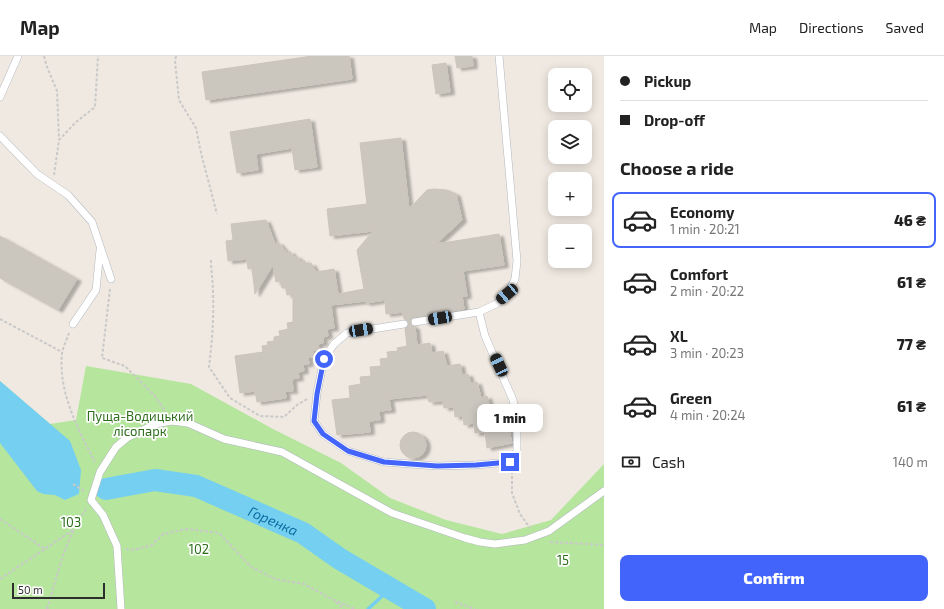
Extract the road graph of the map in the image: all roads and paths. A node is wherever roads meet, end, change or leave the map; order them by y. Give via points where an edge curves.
1 (18, 56) edge
2 (44, 56) edge
3 (98, 56) edge
4 (176, 56) edge
5 (500, 56) edge
6 (0, 96) edge
7 (0, 136) edge
8 (59, 140) junction
9 (53, 184) junction
10 (217, 214) dead end
11 (100, 248) junction
12 (211, 260) dead end
13 (111, 279) joint
14 (479, 312) junction
15 (0, 319) edge
16 (414, 322) dead end
17 (73, 324) joint
18 (404, 324) dead end
19 (62, 352) junction
20 (317, 394) junction
21 (171, 421) junction
22 (100, 472) junction
23 (73, 484) dead end
24 (81, 490) dead end
25 (604, 491) edge
26 (91, 500) junction
27 (0, 519) edge
28 (74, 530) junction
29 (548, 542) dead end
30 (604, 545) edge
31 (117, 546) junction
32 (45, 549) junction
33 (0, 579) edge
34 (334, 600) junction
35 (455, 602) dead end
36 (47, 609) edge
37 (121, 609) edge
38 (344, 609) edge
39 (355, 609) edge
40 (475, 609) edge

1 - 6 lane
2 - 8 path via 57,91
3 - 8 path via 95,107
4 - 10 path via 179,100 196,128
5 - 14 lane via 517,261 515,279 507,294 496,304
7 - 9 lane via 37,174
8 - 9 path
9 - 11 lane via 68,195 92,222
11 - 13 lane
11 - 17 lane via 96,290
12 - 20 path via 213,312 209,367 230,398 260,416 284,417 297,405
13 - 21 path via 102,358 125,366 155,396
14 - 16 lane
14 - 20 lane via 485,336 513,400 517,418 517,451 510,462 437,466 384,462 348,451 323,434 314,421
15 - 19 path
17 - 19 path
18 - 20 lane via 347,333 334,344 324,359
19 - 22 path via 64,387 72,414
21 - 22 lane via 156,424 128,437 116,448
21 - 25 lane via 188,423 224,439 282,452 392,513 480,542 495,544 524,540 549,531
22 - 26 lane
23 - 24 path
26 - 28 path
26 - 31 lane via 103,515
27 - 32 path
28 - 32 path
28 - 36 path via 64,552
29 - 30 path
31 - 34 path via 134,550 152,545 163,534 186,529 220,533 251,567 275,579 304,584
31 - 37 lane
32 - 33 path
34 - 38 path
34 - 39 path
35 - 40 path

